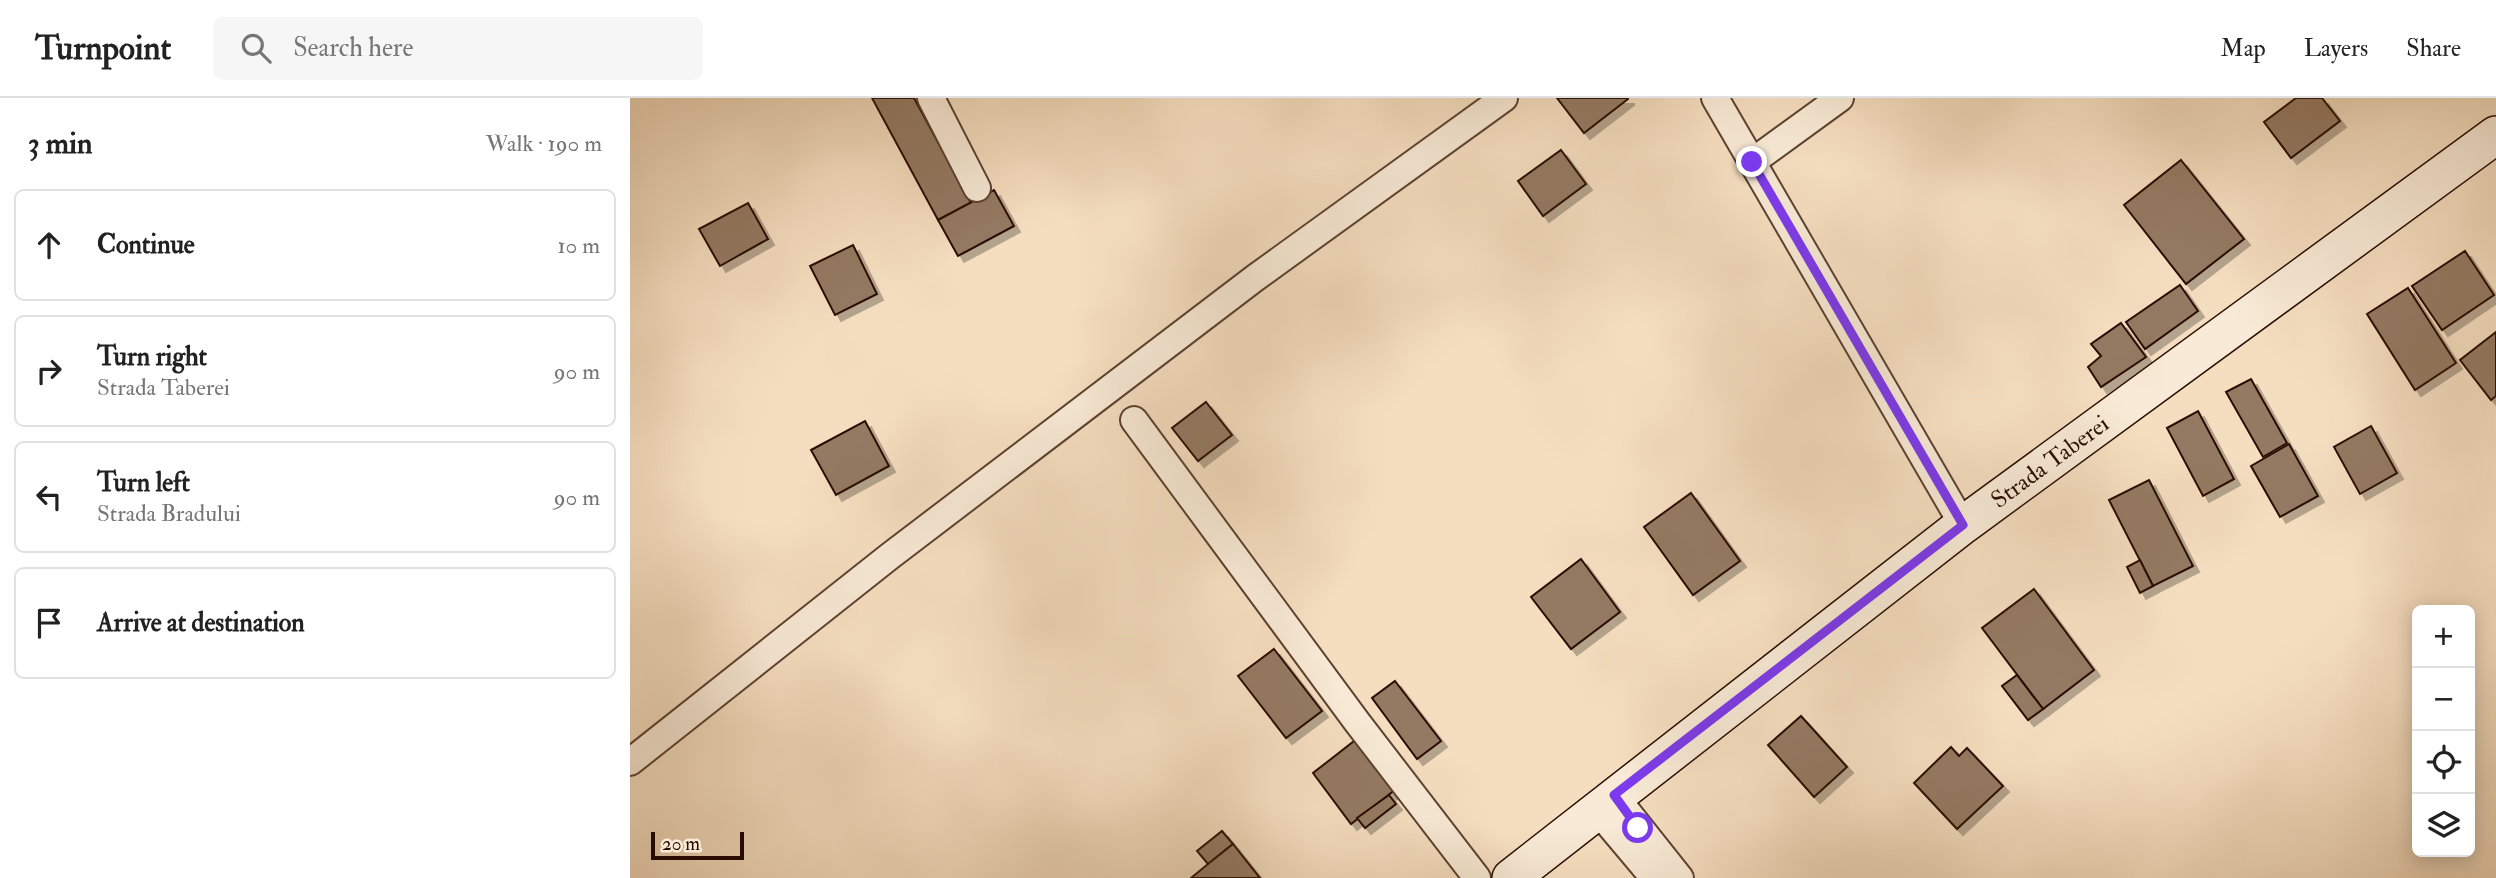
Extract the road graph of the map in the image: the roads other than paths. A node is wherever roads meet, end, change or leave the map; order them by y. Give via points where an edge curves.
1 (932, 98) edge
2 (1504, 98) edge
3 (1715, 98) edge
4 (1840, 98) edge
5 (2496, 135) edge
6 (1752, 162) junction
7 (977, 188) dead end
8 (1134, 420) dead end
9 (1963, 525) junction
10 (630, 762) edge
11 (1605, 802) junction
12 (1477, 878) edge
13 (1511, 878) edge
14 (1654, 878) edge
15 (1681, 878) edge

1 - 7 street
2 - 10 street via 1255,278 890,556
3 - 6 street
4 - 6 street
5 - 9 street, Strada Taberei
6 - 9 street
8 - 12 street
9 - 11 street, Strada Taberei
11 - 13 street, Strada Taberei
11 - 14 street
11 - 15 street

